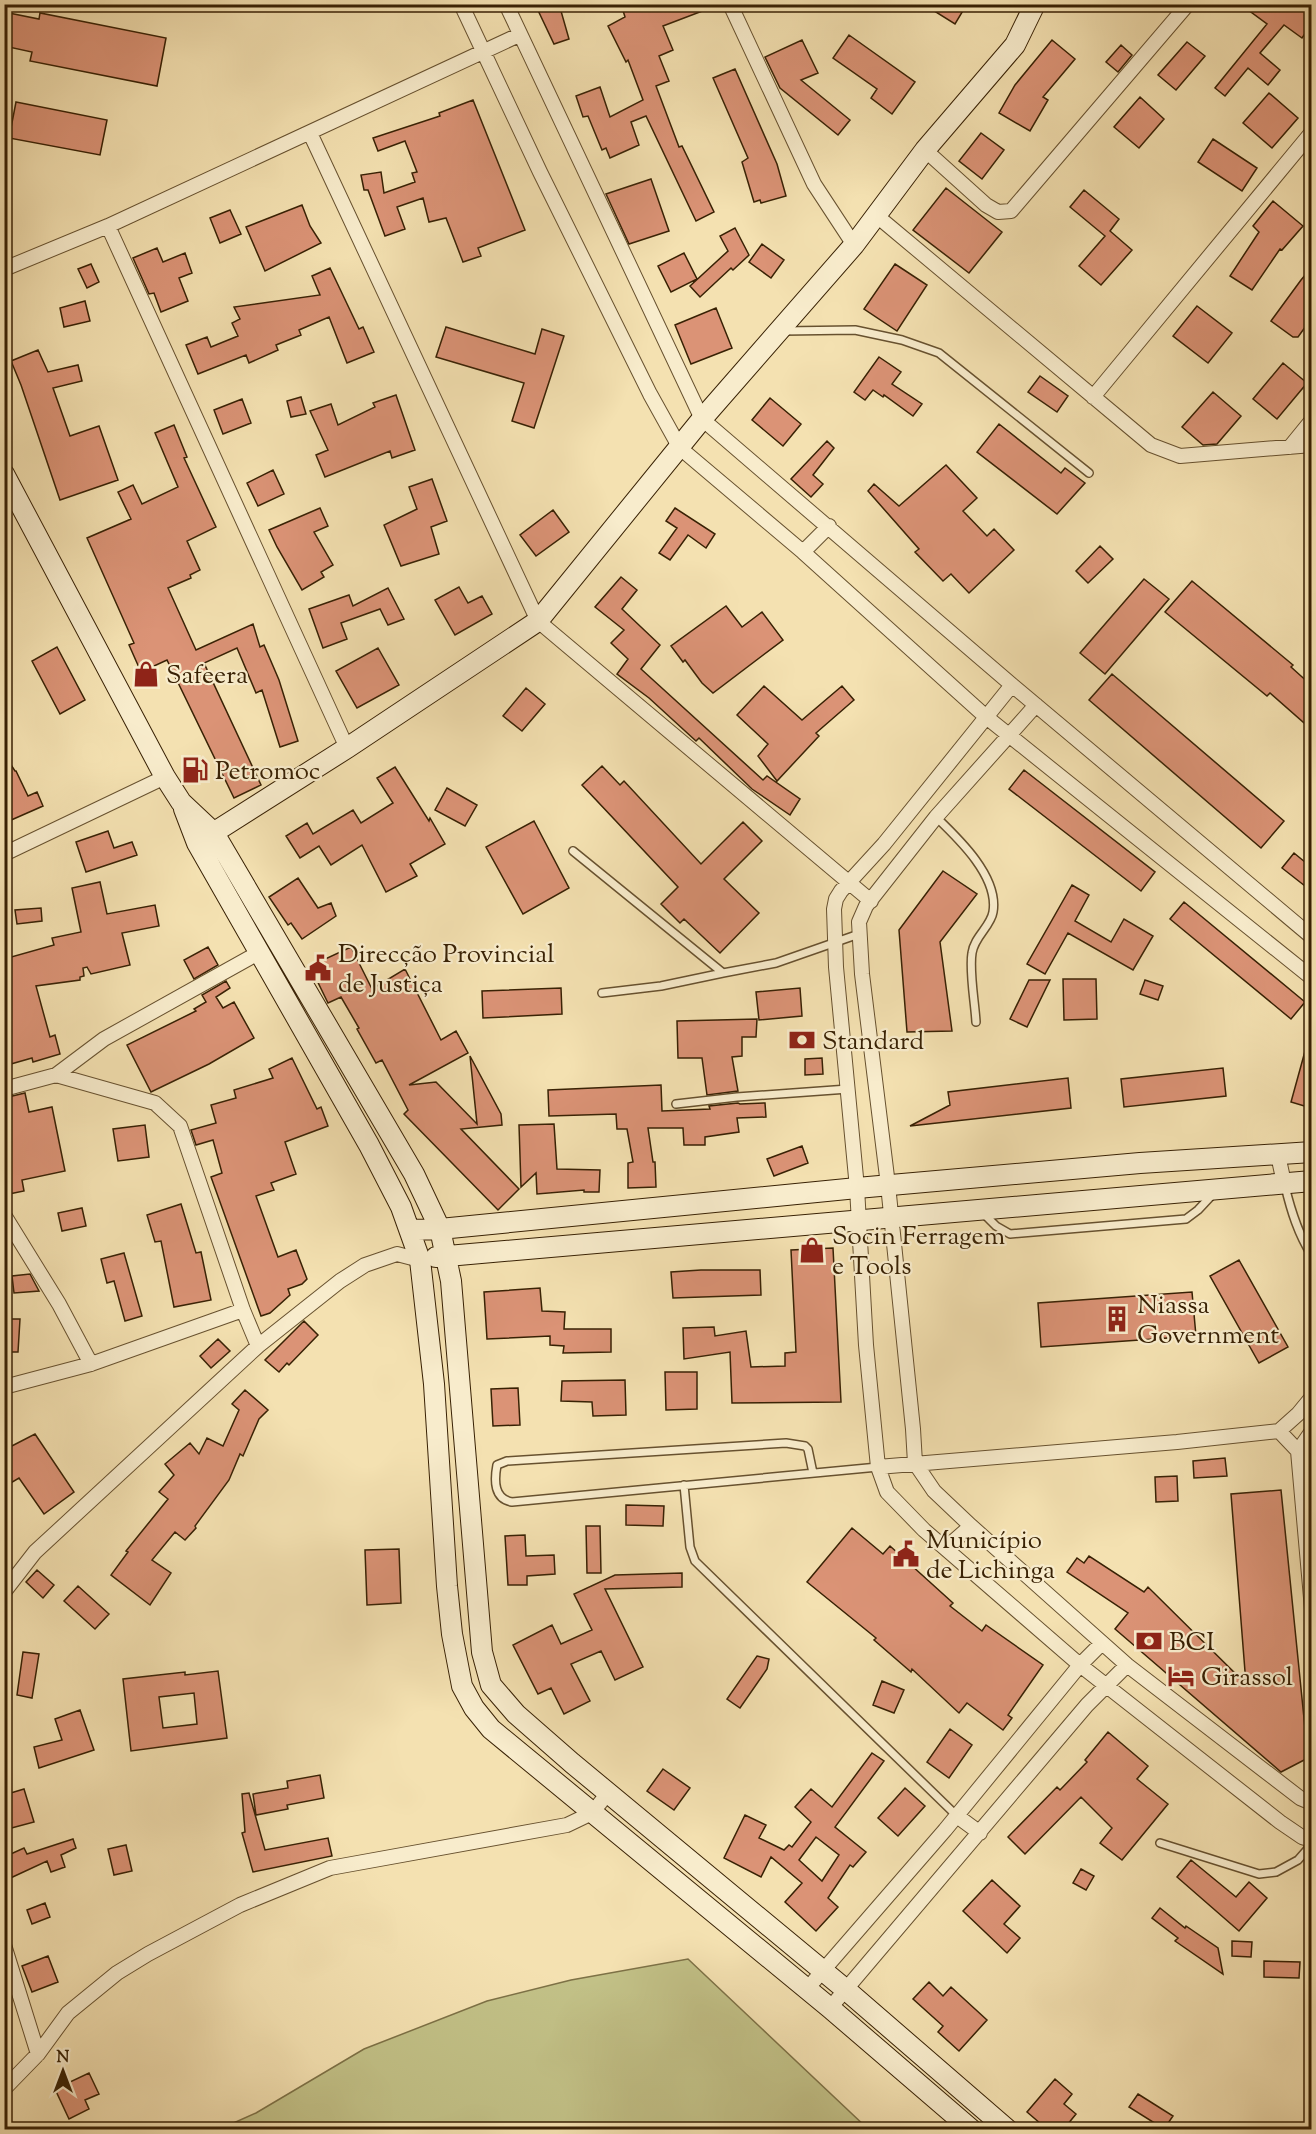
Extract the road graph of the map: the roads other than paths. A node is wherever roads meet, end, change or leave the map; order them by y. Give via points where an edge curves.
1 (461, 4) edge
2 (506, 4) edge
3 (730, 4) edge
4 (1035, 4) edge
5 (1188, 4) edge
6 (519, 34) junction
7 (483, 52) junction
8 (310, 132) junction
9 (1311, 132) edge
10 (925, 150) junction
11 (877, 216) junction
12 (108, 226) junction
13 (854, 245) junction
14 (4, 269) edge
15 (780, 331) junction
16 (1093, 397) junction
17 (702, 418) junction
18 (1311, 420) edge
19 (1311, 446) edge
20 (1290, 447) junction
21 (680, 448) junction
22 (1089, 473) dead end
23 (4, 474) edge
24 (829, 526) junction
25 (803, 552) junction
26 (538, 621) junction
27 (1012, 685) junction
28 (1036, 705) junction
29 (985, 716) junction
30 (1010, 734) junction
31 (347, 748) junction
32 (165, 777) junction
33 (936, 817) junction
34 (206, 838) junction
35 (573, 851) dead end
36 (4, 854) edge
37 (849, 882) junction
38 (871, 901) junction
39 (859, 934) junction
40 (1311, 937) edge
41 (835, 941) junction
42 (260, 952) junction
43 (723, 973) junction
44 (1311, 978) edge
45 (602, 993) dead end
46 (976, 1022) dead end
47 (56, 1075) junction
48 (4, 1089) edge
49 (848, 1089) junction
50 (676, 1104) dead end
51 (1311, 1152) edge
52 (1278, 1155) junction
53 (1140, 1163) junction
54 (1042, 1172) junction
55 (1311, 1181) edge
56 (1284, 1184) junction
57 (888, 1185) junction
58 (857, 1188) junction
59 (1217, 1189) junction
60 (1142, 1196) junction
61 (1046, 1204) junction
62 (979, 1209) junction
63 (4, 1215) edge
64 (890, 1217) junction
65 (858, 1220) junction
66 (440, 1229) junction
67 (410, 1230) junction
68 (397, 1254) junction
69 (447, 1256) junction
70 (1311, 1256) edge
71 (420, 1260) junction
72 (243, 1310) junction
73 (258, 1346) junction
74 (91, 1364) junction
75 (4, 1388) edge
76 (1311, 1397) edge
77 (1279, 1431) junction
78 (1311, 1431) edge
79 (1298, 1451) junction
80 (465, 1452) junction
81 (439, 1454) junction
82 (915, 1463) junction
83 (878, 1467) junction
84 (813, 1473) junction
85 (684, 1485) junction
86 (469, 1500) junction
87 (442, 1503) junction
88 (971, 1526) junction
89 (946, 1548) junction
90 (4, 1592) edge
91 (1311, 1609) edge
92 (1102, 1643) junction
93 (1080, 1665) junction
94 (1127, 1665) junction
95 (491, 1685) junction
96 (1107, 1685) junction
97 (474, 1708) junction
98 (608, 1793) junction
99 (1311, 1803) edge
100 (592, 1813) junction
101 (957, 1816) junction
102 (980, 1833) junction
103 (1311, 1842) edge
104 (1160, 1843) dead end
105 (696, 1866) junction
106 (678, 1883) junction
107 (4, 1945) edge
108 (823, 1970) junction
109 (807, 1989) junction
110 (845, 1989) junction
111 (830, 2008) junction
112 (38, 2054) junction
113 (4, 2089) edge
114 (970, 2098) junction
115 (954, 2115) junction
116 (972, 2130) edge
117 (1008, 2130) edge

1 - 7 street
2 - 6 street
3 - 13 street via 814,183
4 - 10 main road via 1014,45
5 - 10 street via 1011,211 998,212 986,205
6 - 7 street
6 - 17 street
7 - 8 street
7 - 21 street
8 - 12 street
8 - 26 street
9 - 16 street
10 - 11 main road
11 - 13 main road
11 - 16 street
12 - 14 street
12 - 31 street
13 - 15 main road
15 - 17 main road
15 - 22 lane via 855,330 939,353
16 - 20 street via 1151,445 1180,456
17 - 21 main road
17 - 24 street
18 - 20 street
19 - 20 street
21 - 25 street
21 - 26 main road
23 - 32 main road
24 - 25 street
24 - 27 street
25 - 29 street
26 - 31 main road
26 - 37 street
27 - 28 street
27 - 29 street
28 - 30 street
28 - 40 street
29 - 30 street
29 - 37 street
30 - 33 street
30 - 44 street
31 - 34 main road
32 - 34 main road
32 - 36 street
33 - 38 street
33 - 46 lane via 982,867 992,897 993,914 971,954
34 - 42 main road
34 - 66 main road via 414,1174
35 - 43 lane
37 - 38 street
37 - 41 street via 836,899
38 - 39 street via 861,914
39 - 41 lane
39 - 57 street
41 - 43 lane via 776,963
41 - 49 street
42 - 47 street via 104,1039
42 - 67 main road via 369,1145
43 - 45 lane
47 - 48 street
47 - 72 street via 155,1103 180,1126
49 - 50 lane
49 - 58 street
51 - 52 main road
52 - 53 main road
52 - 56 street
53 - 54 main road
53 - 60 main road
54 - 57 main road
54 - 61 main road
55 - 56 main road
56 - 59 main road
56 - 70 lane via 1292,1215
57 - 58 main road
57 - 64 street
58 - 65 street
58 - 66 main road
59 - 60 main road
59 - 62 lane via 1186,1219 1010,1234
60 - 61 main road
61 - 62 main road
62 - 64 main road
63 - 74 street
64 - 65 main road
64 - 82 street
65 - 69 main road
65 - 83 street
66 - 67 main road
66 - 69 main road
67 - 68 street
67 - 71 main road
68 - 71 street
68 - 73 street via 365,1265 339,1281
69 - 71 main road
69 - 80 main road
71 - 81 main road
72 - 73 street
72 - 74 street
73 - 90 street via 35,1552
74 - 75 street
76 - 77 street
77 - 79 street
77 - 82 street
78 - 79 street
79 - 91 street
80 - 81 main road
80 - 86 main road
81 - 87 main road
82 - 83 street
82 - 88 street via 934,1491
83 - 84 lane
83 - 89 street via 887,1491
84 - 85 lane
84 - 85 lane via 808,1449 786,1443 507,1461 497,1466 495,1479 499,1495 512,1502
85 - 101 lane via 688,1537 695,1561
86 - 87 main road
86 - 95 main road via 482,1652
87 - 97 main road via 453,1634 462,1686
88 - 89 street
88 - 92 street
89 - 93 street
92 - 93 street
92 - 94 street
93 - 96 street
93 - 101 street
94 - 96 street
94 - 99 street
95 - 97 main road
95 - 98 main road via 516,1714
96 - 102 street
96 - 103 street via 1280,1822
97 - 100 main road via 491,1729
98 - 100 street
98 - 105 main road
100 - 106 main road
100 - 112 street via 567,1825 330,1868 240,1905 117,1973 68,2013
101 - 102 street
101 - 108 street
102 - 110 street
103 - 104 lane via 1298,1860 1276,1872 1259,1874
105 - 106 main road
105 - 108 main road
106 - 109 main road
107 - 112 street
108 - 109 street
108 - 110 main road
109 - 111 main road
110 - 111 street
110 - 114 main road
111 - 115 main road
112 - 113 street
114 - 115 main road
114 - 117 main road
115 - 116 main road

